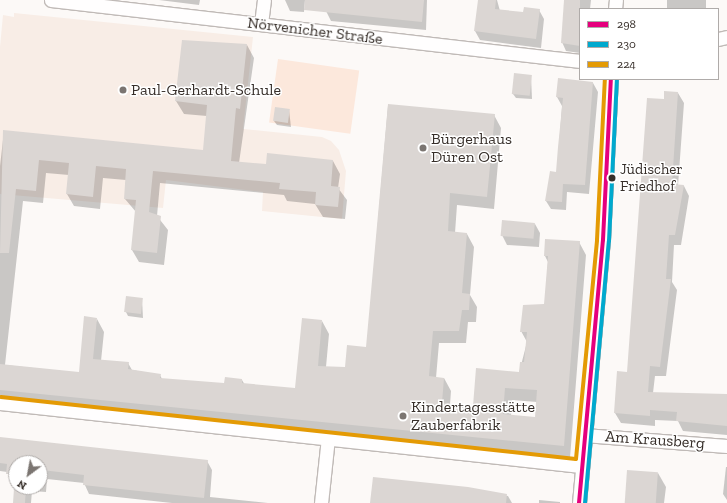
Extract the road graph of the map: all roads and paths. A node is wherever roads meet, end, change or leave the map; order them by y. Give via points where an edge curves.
1 (51, 0) edge
2 (264, 0) edge
3 (261, 24) junction
4 (579, 61) edge
5 (612, 80) edge
6 (0, 403) edge
7 (584, 435) junction
8 (328, 438) junction
9 (727, 446) edge
10 (581, 466) junction
11 (321, 503) edge
12 (579, 503) edge

1 - 3 street, Nörvenicher Straße
2 - 3 street
3 - 4 street, Nörvenicher Straße
5 - 7 street via 603,240
6 - 8 street
7 - 9 street, Am Krausberg
7 - 10 street
8 - 10 street
8 - 11 street
10 - 12 street

